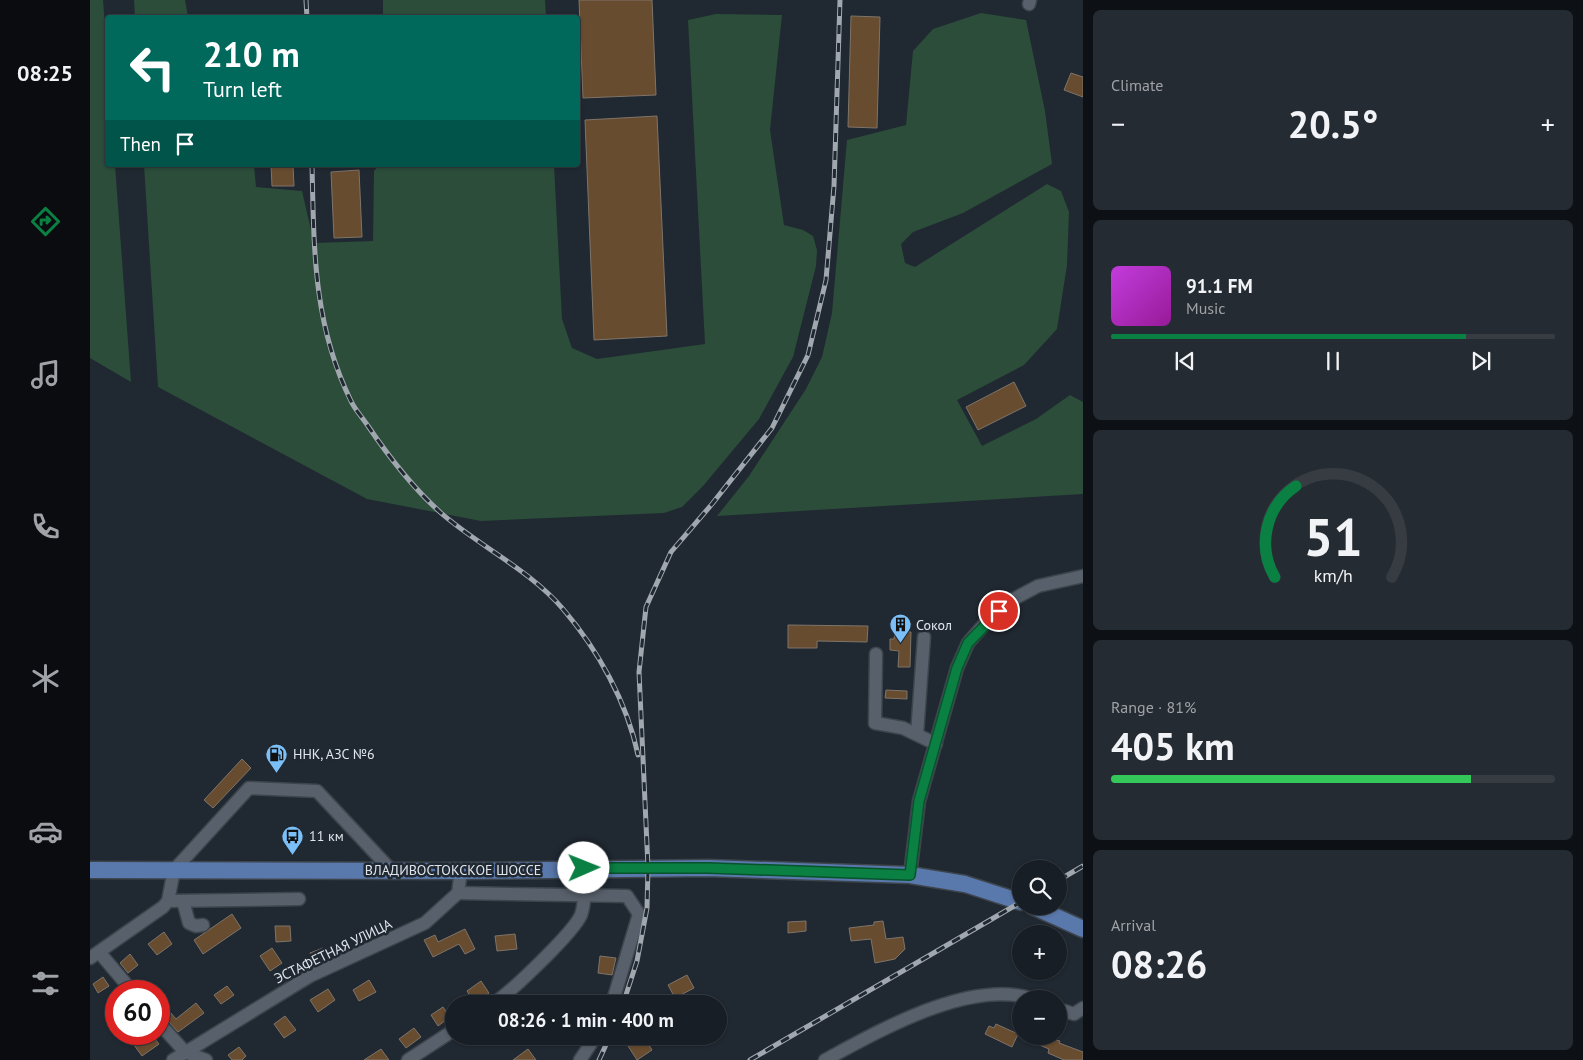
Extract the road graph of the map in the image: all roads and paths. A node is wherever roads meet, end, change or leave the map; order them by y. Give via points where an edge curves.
1 (1083, 576) edge
2 (924, 637) dead end
3 (876, 654) dead end
4 (917, 734) junction
5 (936, 744) junction
6 (584, 868) junction
7 (90, 870) edge
8 (174, 870) junction
9 (392, 871) junction
10 (462, 871) junction
11 (910, 875) junction
12 (458, 893) junction
13 (584, 894) junction
14 (1012, 899) edge
15 (299, 900) dead end
16 (183, 901) junction
17 (168, 902) junction
18 (1052, 915) edge
19 (203, 925) dead end
20 (1083, 929) edge
21 (94, 955) edge
22 (120, 980) edge
23 (505, 995) edge
24 (615, 995) edge
25 (1012, 995) edge
26 (1083, 1008) edge
27 (1067, 1012) edge
28 (170, 1035) edge
29 (445, 1036) edge
30 (590, 1045) edge
31 (185, 1052) junction
32 (173, 1060) edge
33 (206, 1060) edge
34 (408, 1060) edge
35 (580, 1060) edge
36 (825, 1060) edge

1 - 5 street via 1038,586 1010,601 988,620 968,643 957,668
2 - 4 street
3 - 4 street via 875,723 904,728
4 - 5 street
5 - 11 street via 919,801
6 - 10 main road, ВЛАДИВОСТОКСКОЕ ШОССЕ
6 - 11 main road, ВЛАДИВОСТОКСКОЕ ШОССЕ via 708,868
6 - 13 street
7 - 8 main road, ВЛАДИВОСТОКСКОЕ ШОССЕ
8 - 9 main road, ВЛАДИВОСТОКСКОЕ ШОССЕ
8 - 9 street via 249,788 317,791
8 - 17 street
9 - 10 main road, ВЛАДИВОСТОКСКОЕ ШОССЕ
10 - 12 street
11 - 14 main road, ВЛАДИВОСТОКСКОЕ ШОССЕ via 965,884
12 - 13 street
12 - 31 street, ЭСТАФЕТНАЯ УЛИЦА via 425,923 310,976
13 - 23 street via 580,916 572,928
13 - 24 street via 627,896 639,914
15 - 16 street
16 - 17 street
16 - 19 street via 189,923
17 - 21 street via 156,914
18 - 20 main road
21 - 22 street
25 - 36 street via 994,995 943,1005 894,1024
26 - 27 street via 1074,1014
28 - 31 street
29 - 34 street
30 - 35 street
31 - 32 street, ЭСТАФЕТНАЯ УЛИЦА
31 - 33 street

